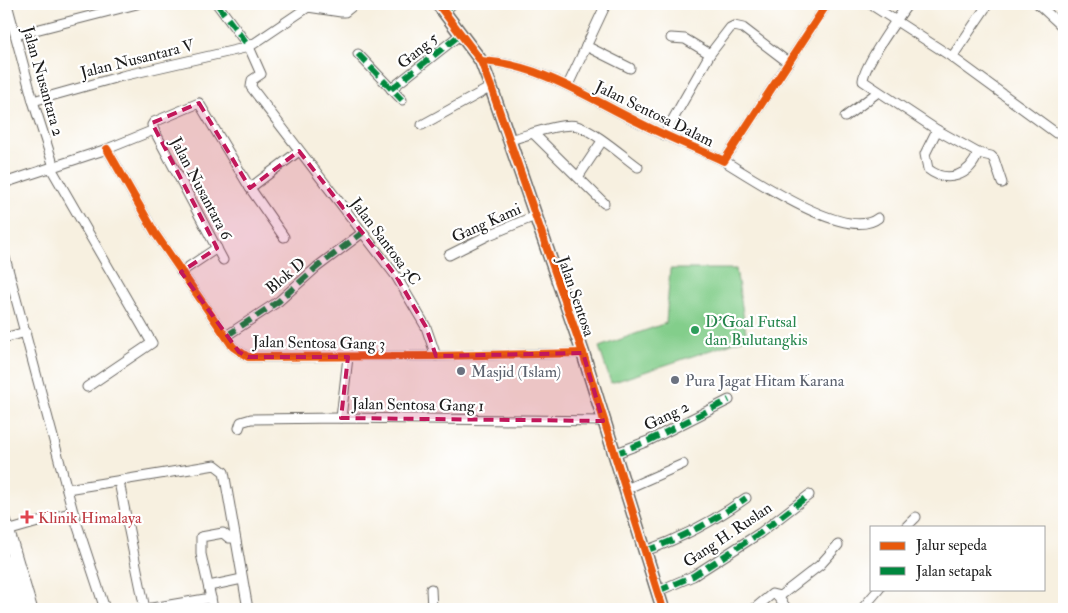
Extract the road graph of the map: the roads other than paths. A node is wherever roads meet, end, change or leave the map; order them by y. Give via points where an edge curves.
1 (7, 4) edge
2 (137, 4) edge
3 (217, 4) edge
4 (355, 4) edge
5 (606, 4) edge
6 (827, 4) edge
7 (870, 4) edge
8 (908, 4) edge
9 (988, 4) edge
10 (1038, 4) edge
11 (445, 6) edge
12 (896, 21) junction
13 (1064, 28) edge
14 (461, 34) junction
15 (16, 35) junction
16 (671, 38) dead end
17 (586, 46) junction
18 (249, 47) junction
19 (358, 54) dead end
20 (710, 54) junction
21 (952, 57) junction
22 (481, 61) junction
23 (789, 63) junction
24 (630, 68) dead end
25 (568, 85) junction
26 (491, 87) junction
27 (391, 89) junction
28 (878, 92) junction
29 (402, 100) dead end
30 (33, 102) junction
31 (845, 117) dead end
32 (422, 125) dead end
33 (154, 130) junction
34 (937, 130) junction
35 (534, 134) junction
36 (664, 135) junction
37 (1064, 135) edge
38 (509, 140) junction
39 (602, 141) junction
40 (107, 149) junction
41 (299, 151) junction
42 (978, 153) junction
43 (724, 161) junction
44 (638, 167) dead end
45 (53, 168) junction
46 (578, 177) junction
47 (4, 183) edge
48 (1002, 183) dead end
49 (250, 188) junction
50 (604, 203) dead end
51 (535, 216) junction
52 (878, 218) dead end
53 (362, 233) junction
54 (284, 237) dead end
55 (217, 248) junction
56 (4, 254) edge
57 (449, 255) dead end
58 (223, 260) dead end
59 (181, 272) junction
60 (26, 332) junction
61 (226, 336) junction
62 (4, 338) edge
63 (582, 353) junction
64 (436, 356) junction
65 (348, 357) junction
66 (87, 387) dead end
67 (729, 400) dead end
68 (341, 418) junction
69 (603, 421) junction
70 (238, 428) dead end
71 (614, 454) junction
72 (683, 464) dead end
73 (120, 482) junction
74 (68, 489) junction
75 (626, 489) junction
76 (809, 495) dead end
77 (746, 498) dead end
78 (73, 512) junction
79 (916, 517) dead end
80 (5, 526) edge
81 (907, 526) edge
82 (235, 538) junction
83 (838, 546) dead end
84 (645, 551) junction
85 (4, 562) edge
86 (242, 579) junction
87 (209, 586) junction
88 (431, 589) dead end
89 (878, 590) edge
90 (658, 591) junction
91 (778, 597) junction
92 (211, 598) junction
93 (18, 609) edge
94 (30, 609) edge
95 (105, 609) edge
96 (146, 609) edge
97 (213, 609) edge
98 (248, 609) edge
99 (432, 609) edge
100 (663, 609) edge
101 (754, 609) edge
102 (787, 609) edge
103 (862, 609) edge

1 - 15 street, Jalan Nusantara 2
2 - 15 street
3 - 18 street
4 - 18 street via 345,12 308,7
5 - 17 street
6 - 23 street, Jalan Sentosa Dalam
7 - 12 street
8 - 12 street
9 - 21 street
10 - 13 street
11 - 14 street, Jalan Sentosa
12 - 21 street
12 - 28 street via 863,76 863,81
14 - 22 street, Jalan Sentosa
14 - 27 street, Gang 5
15 - 30 street, Jalan Nusantara 2
16 - 20 street via 685,39
17 - 24 street
17 - 25 street
18 - 30 street, Jalan Nusantara V via 122,76
18 - 41 street, Jalan Santosa 3C via 261,74 252,80 251,87
19 - 27 street, Gang 5
20 - 23 street via 734,26 743,28
20 - 36 street
21 - 37 street via 1056,133
22 - 25 street, Jalan Sentosa Dalam via 500,62
22 - 26 street, Jalan Sentosa
23 - 43 street, Jalan Sentosa Dalam
25 - 36 street, Jalan Sentosa Dalam
26 - 32 street
26 - 38 street, Jalan Sentosa
27 - 29 street, Gang 5
28 - 31 street
28 - 34 street
30 - 45 street, Jalan Nusantara 2
33 - 40 street
33 - 49 street via 154,122 199,104
33 - 55 street, Jalan Nusantara 6
34 - 42 street
34 - 42 street via 925,154 928,169 936,175 947,178 969,170
35 - 38 street
35 - 39 street via 576,126
35 - 46 street
36 - 43 street, Jalan Sentosa Dalam
38 - 51 street, Jalan Sentosa
39 - 44 street
39 - 46 street
40 - 45 street
40 - 59 street, Jalan Sentosa Gang 3
41 - 49 street
41 - 53 street, Jalan Santosa 3C
42 - 48 street via 994,159
43 - 52 street via 762,184 843,223 872,223
45 - 47 street
45 - 66 street, Jalan Nusantara 2 via 152,343
46 - 50 street
49 - 54 street
51 - 57 street, Gang Kami
51 - 63 street, Jalan Sentosa
53 - 61 street, Blok D via 279,301
53 - 64 street, Jalan Santosa 3C via 414,303
55 - 58 street, Jalan Nusantara 6
55 - 59 street
56 - 60 street
59 - 61 street, Jalan Sentosa Gang 3
60 - 62 street
60 - 74 street
61 - 65 street, Jalan Sentosa Gang 3 via 233,348 248,357
63 - 64 street, Jalan Sentosa Gang 3
63 - 69 street, Jalan Sentosa
64 - 65 street, Jalan Sentosa Gang 3
65 - 68 street
67 - 71 street, Gang 2 via 648,441
68 - 69 street, Jalan Sentosa Gang 1
68 - 70 street, Jalan Sentosa Gang 1 via 251,419 242,420
69 - 71 street, Jalan Sentosa
71 - 75 street, Jalan Sentosa
72 - 75 street
73 - 74 street
73 - 82 street via 219,466 224,472
73 - 96 street
74 - 78 street
75 - 84 street, Jalan Sentosa
76 - 90 street, Gang H. Ruslan via 760,533 693,576
77 - 84 street via 683,537
78 - 80 street
78 - 95 street
79 - 81 street
80 - 94 main road
82 - 86 street
82 - 87 street via 223,533 201,537 201,554
83 - 91 street via 820,565
84 - 90 street, Jalan Sentosa
85 - 93 main road
86 - 87 street
86 - 98 street
87 - 92 street
88 - 99 street
89 - 103 street
90 - 100 street, Jalan Sentosa
91 - 101 street via 772,594
91 - 102 street
92 - 96 street
92 - 97 street

